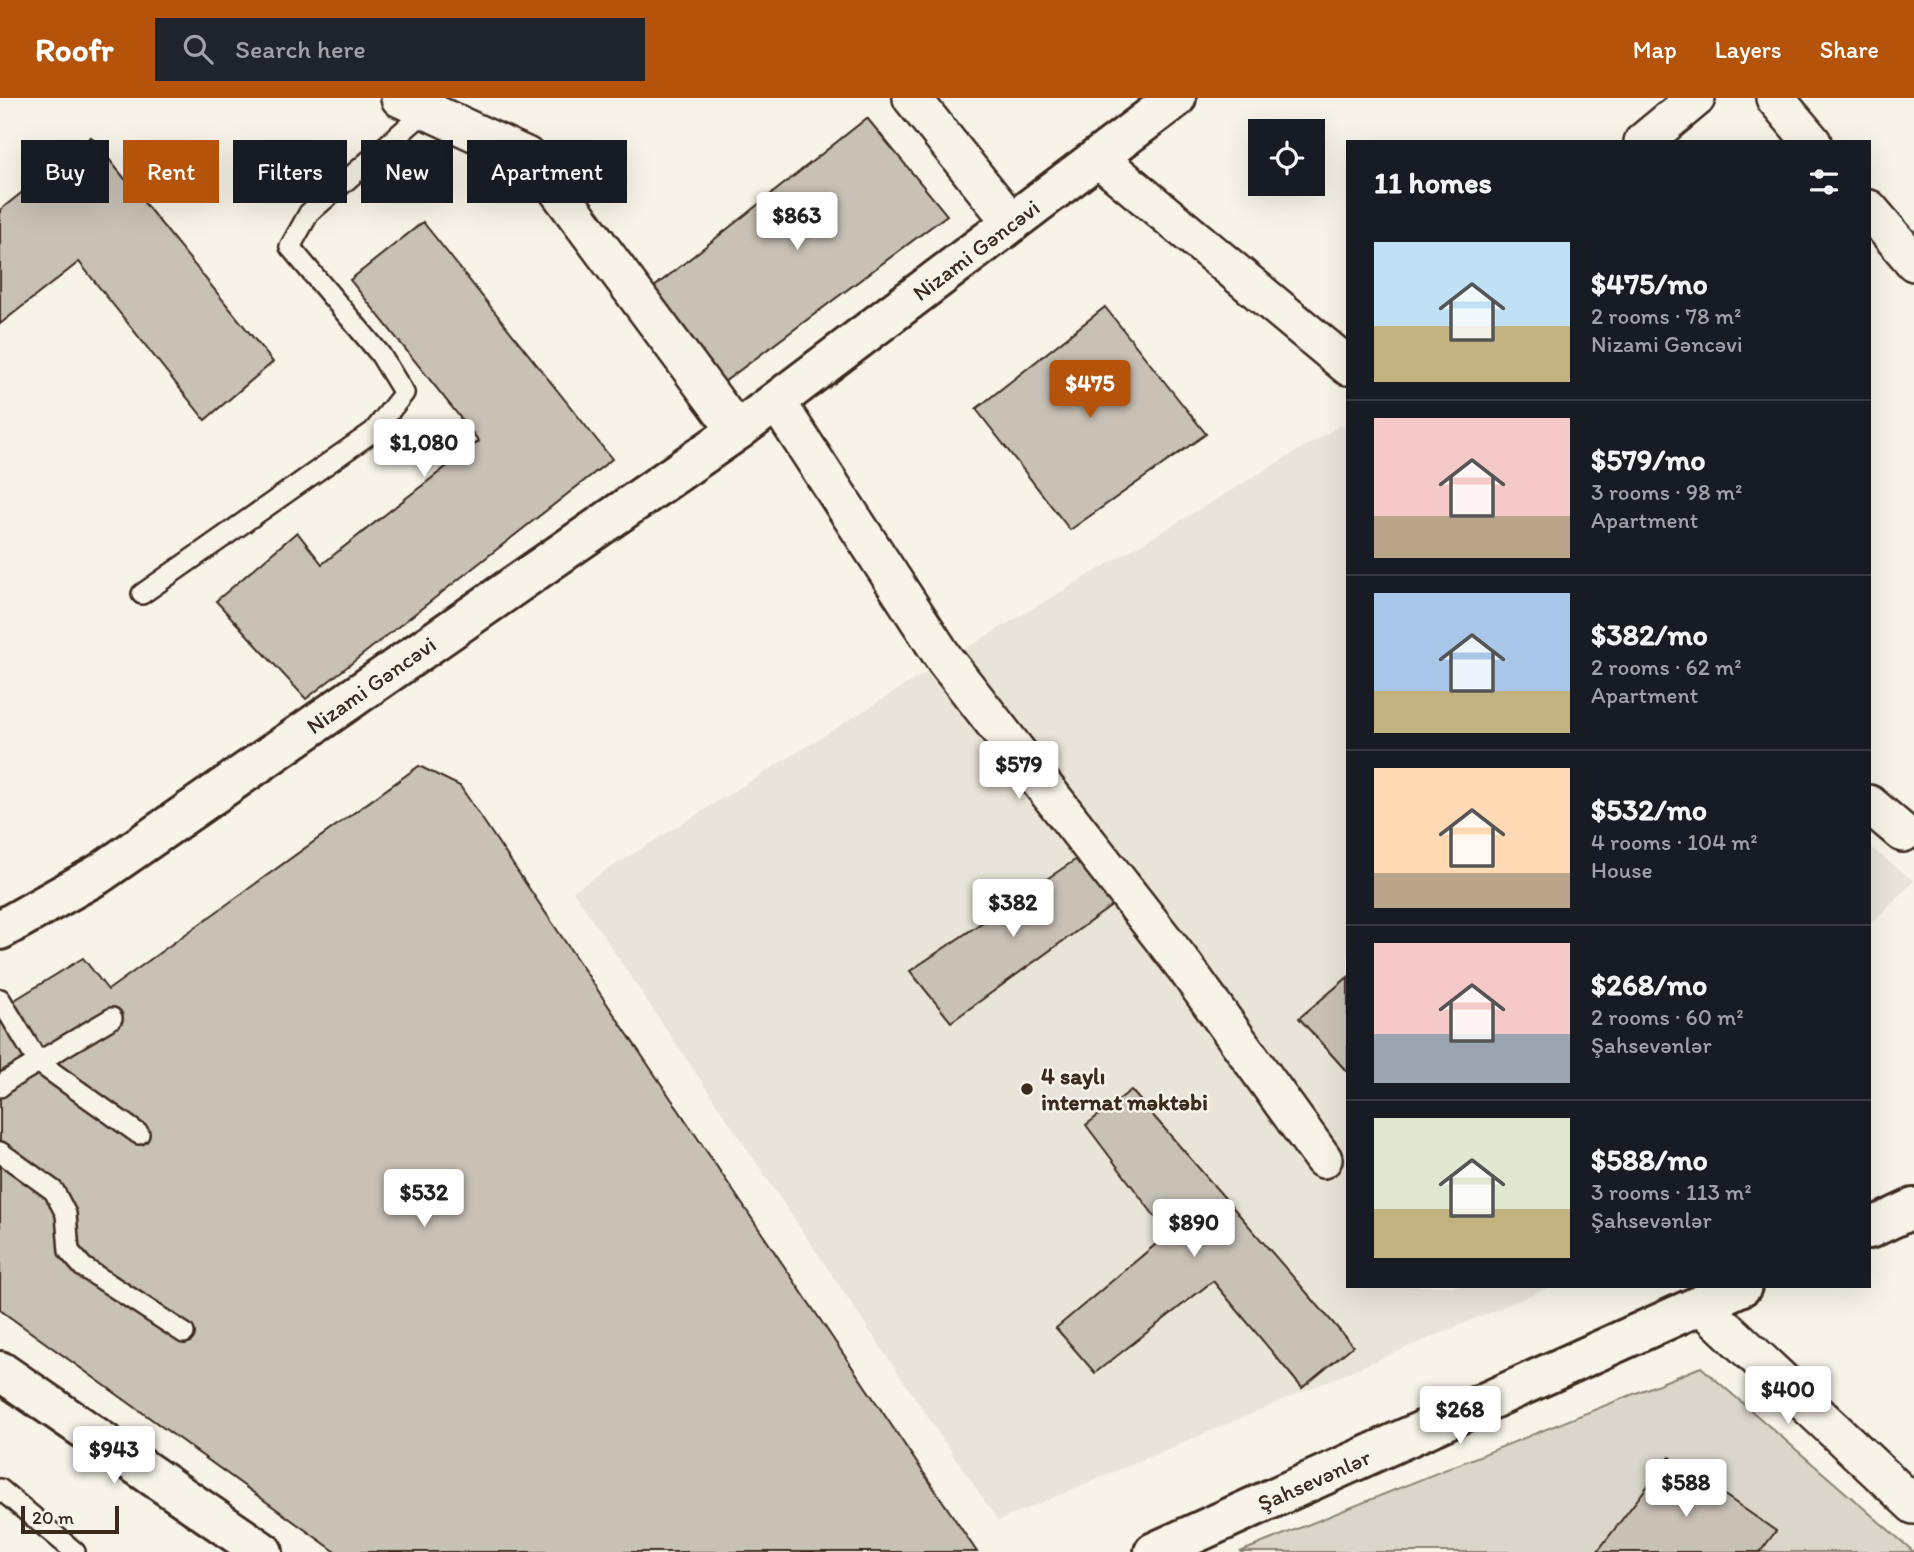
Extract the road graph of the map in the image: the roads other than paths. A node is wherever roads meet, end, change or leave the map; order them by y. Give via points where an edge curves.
1 (912, 98) edge
2 (1177, 98) edge
3 (1696, 98) edge
4 (1775, 98) edge
5 (413, 104) edge
6 (1645, 140) edge
7 (1810, 140) edge
8 (1098, 158) junction
9 (1871, 211) edge
10 (1012, 223) junction
11 (1914, 262) edge
12 (1346, 364) edge
13 (776, 401) junction
14 (737, 431) junction
15 (142, 594) dead end
16 (1871, 806) edge
17 (1903, 833) dead end
18 (0, 930) edge
19 (0, 999) edge
20 (112, 1018) dead end
21 (38, 1062) junction
22 (0, 1087) edge
23 (139, 1134) dead end
24 (0, 1152) edge
25 (1323, 1159) dead end
26 (1914, 1208) edge
27 (1871, 1228) edge
28 (1738, 1288) edge
29 (1701, 1305) junction
30 (184, 1334) dead end
31 (0, 1371) edge
32 (0, 1489) edge
33 (1914, 1505) edge
34 (75, 1552) edge
35 (262, 1552) edge
36 (1154, 1552) edge

1 - 10 street
2 - 8 main road, Nizami Gəncəvi
3 - 6 street
4 - 7 street
5 - 14 street via 526,156 548,177
5 - 15 lane via 309,213 290,247 380,354 404,393 374,431
8 - 10 main road, Nizami Gəncəvi
8 - 12 street
9 - 11 street
10 - 13 main road, Nizami Gəncəvi
13 - 14 main road, Nizami Gəncəvi
13 - 25 street via 959,680 1185,967
14 - 18 main road, Nizami Gəncəvi via 99,874
16 - 17 street
19 - 21 lane
20 - 21 lane
21 - 22 lane
21 - 23 lane
24 - 30 lane via 54,1191 66,1214 69,1251 83,1267
26 - 27 main road
28 - 29 main road, Şahsevənlər
29 - 33 street
29 - 36 main road, Şahsevənlər
31 - 35 main road
32 - 34 lane

